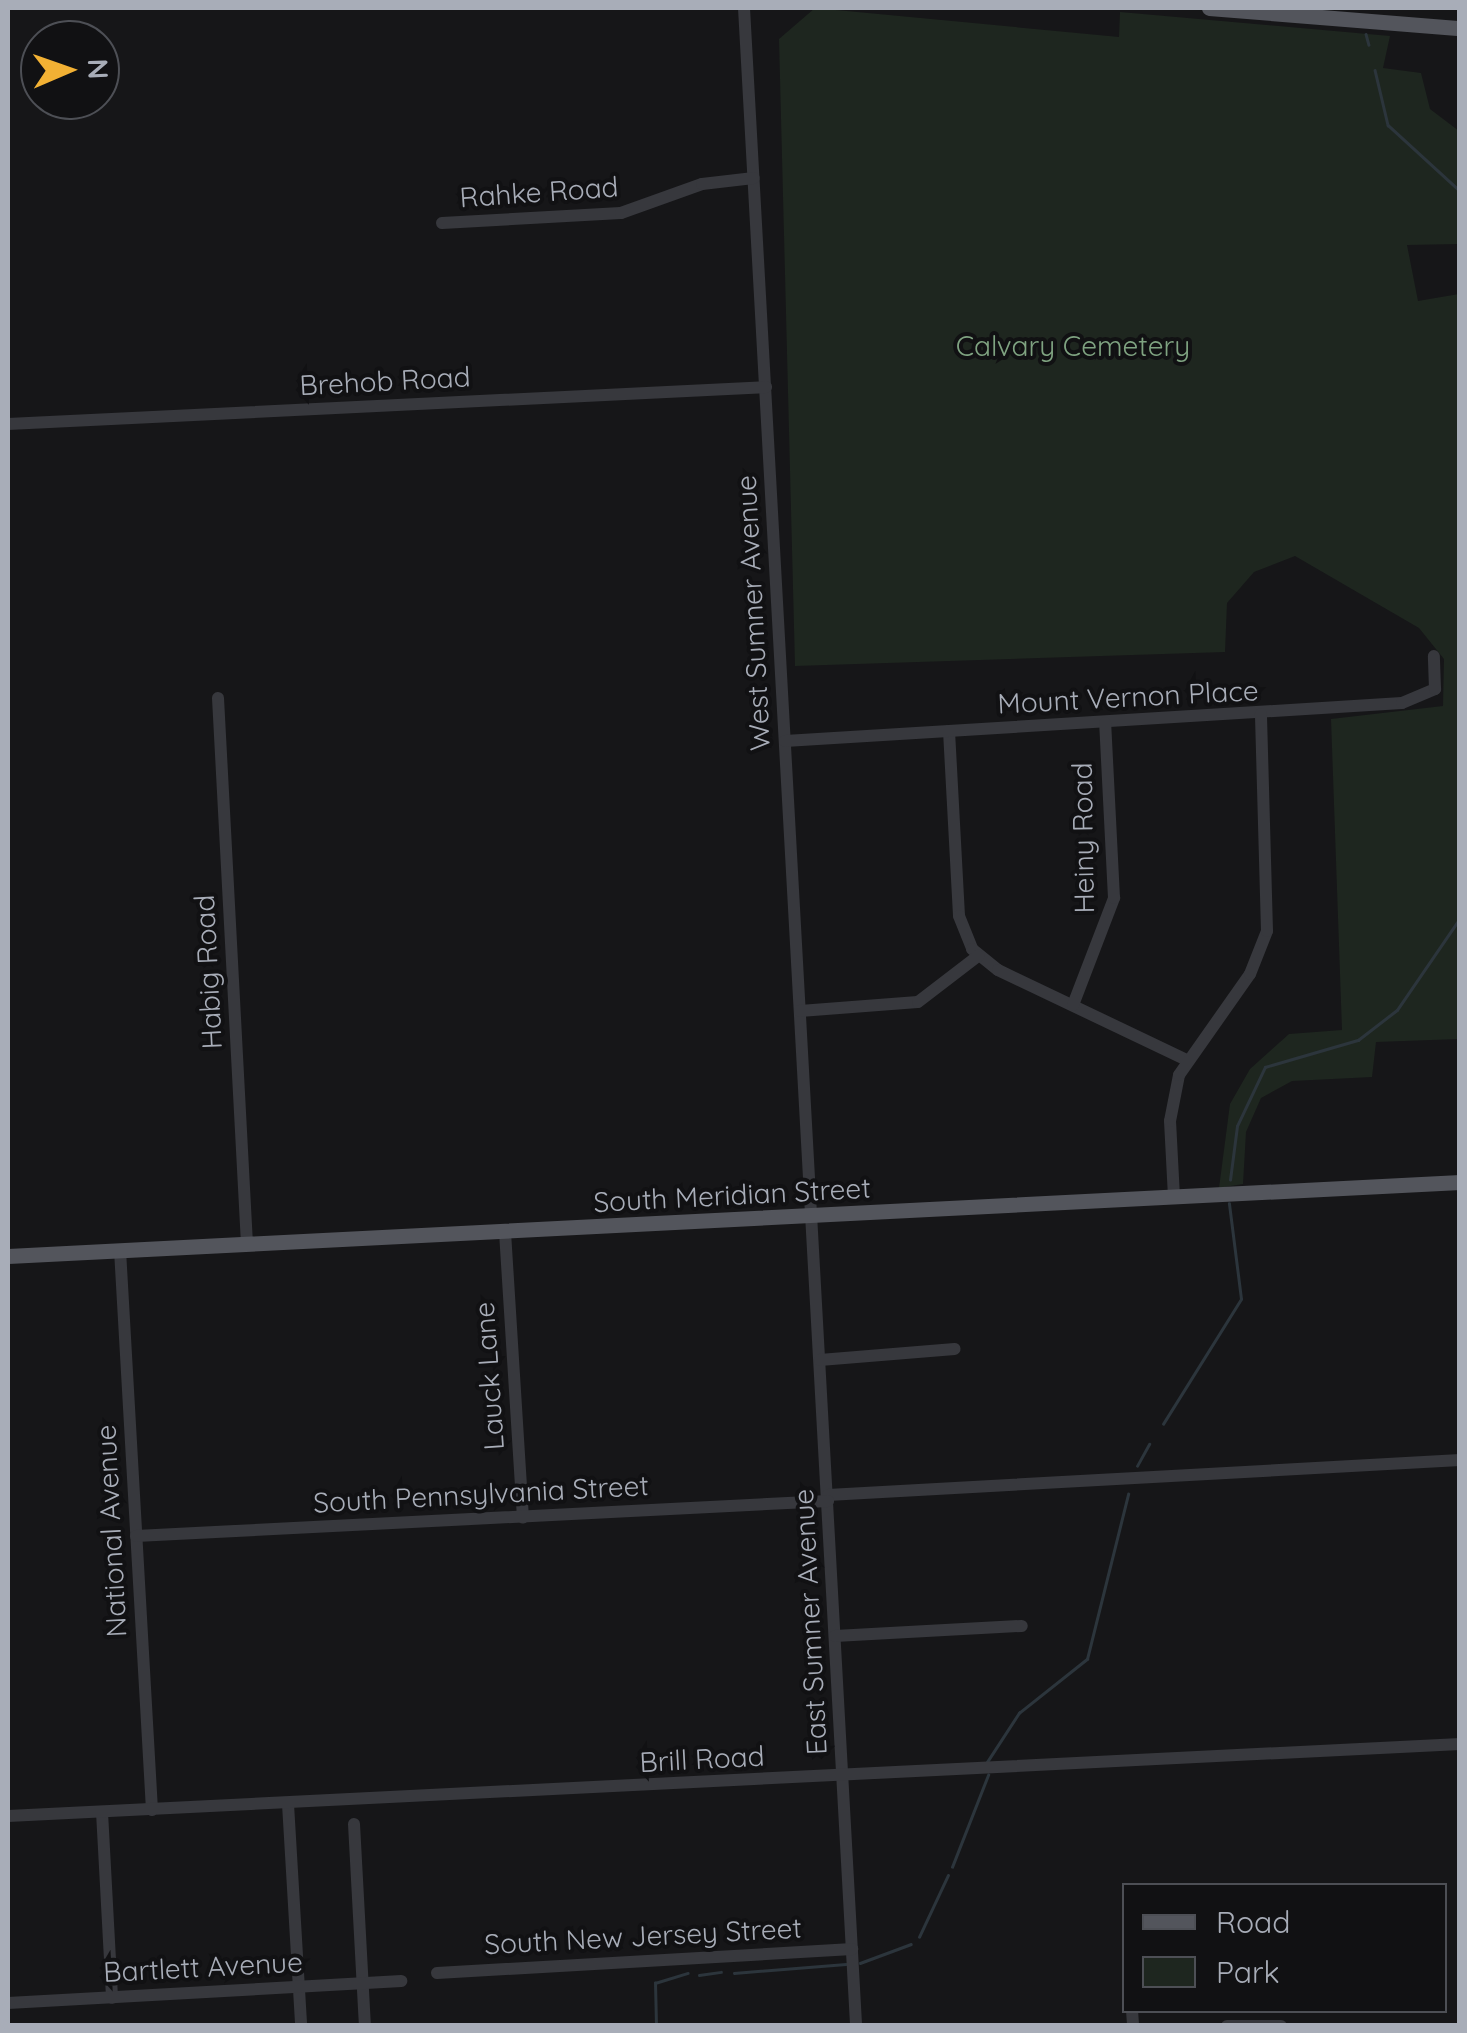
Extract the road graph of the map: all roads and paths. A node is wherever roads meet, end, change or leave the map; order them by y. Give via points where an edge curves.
1 (744, 8) edge
2 (1208, 8) edge
3 (1460, 28) edge
4 (754, 178) junction
5 (442, 223) dead end
6 (766, 387) junction
7 (8, 424) edge
8 (1434, 656) dead end
9 (218, 698) dead end
10 (1261, 714) junction
11 (1105, 723) junction
12 (949, 732) junction
13 (785, 741) junction
14 (978, 956) junction
15 (1073, 1005) junction
16 (800, 1011) junction
17 (1185, 1058) junction
18 (1460, 1182) edge
19 (1174, 1197) junction
20 (810, 1217) junction
21 (506, 1232) junction
22 (248, 1244) junction
23 (120, 1250) junction
24 (8, 1256) edge
25 (955, 1349) dead end
26 (820, 1360) junction
27 (1460, 1460) edge
28 (828, 1498) junction
29 (523, 1516) junction
30 (136, 1536) junction
31 (1022, 1626) dead end
32 (835, 1636) junction
33 (1460, 1744) edge
34 (843, 1777) junction
35 (288, 1804) junction
36 (152, 1810) junction
37 (102, 1812) junction
38 (8, 1816) edge
39 (354, 1824) dead end
40 (852, 1949) junction
41 (437, 1973) dead end
42 (400, 1981) dead end
43 (362, 1982) junction
44 (298, 1986) junction
45 (112, 1998) junction
46 (8, 2002) edge
47 (300, 2026) edge
48 (364, 2026) edge
49 (856, 2026) edge
50 (1227, 2026) edge
51 (1281, 2026) edge

1 - 4 street, West Sumner Avenue
2 - 3 main road
4 - 5 street, Rahke Road via 702,184 621,213
4 - 6 street, West Sumner Avenue
6 - 7 street, Brehob Road
6 - 13 street, West Sumner Avenue
8 - 10 street, Mount Vernon Place via 1438,683 1424,699
9 - 22 street, Habig Road
10 - 11 street, Mount Vernon Place
10 - 17 street via 1267,932 1245,982
11 - 12 street, Mount Vernon Place
11 - 15 street, Heiny Road via 1114,898
12 - 13 street, Mount Vernon Place
12 - 14 street via 959,916
13 - 16 street, West Sumner Avenue
14 - 15 street
14 - 16 street via 918,1002
15 - 17 street
16 - 20 street, West Sumner Avenue
17 - 19 street via 1170,1121
18 - 19 main road, South Meridian Street
19 - 20 main road, South Meridian Street
20 - 21 main road, South Meridian Street
20 - 26 street, East Sumner Avenue
21 - 22 main road, South Meridian Street
21 - 29 street, Lauck Lane
22 - 23 main road, South Meridian Street
23 - 24 main road, South Meridian Street
23 - 30 street, National Avenue
25 - 26 street
26 - 28 street, East Sumner Avenue
27 - 28 street, South Pennsylvania Street
28 - 29 street, South Pennsylvania Street
28 - 32 street, East Sumner Avenue
29 - 30 street, South Pennsylvania Street
30 - 36 street, National Avenue
31 - 32 street
32 - 34 street, East Sumner Avenue
33 - 34 street, Brill Road
34 - 35 street, Brill Road
34 - 40 street, East Sumner Avenue
35 - 36 street, Brill Road
35 - 44 street
36 - 37 street, Brill Road
37 - 38 street, Brill Road
37 - 45 street
39 - 43 street
40 - 41 street, South New Jersey Street
40 - 49 street, East Sumner Avenue
42 - 43 street, Bartlett Avenue
43 - 44 street, Bartlett Avenue
43 - 48 street
44 - 45 street, Bartlett Avenue
44 - 47 street
45 - 46 street, Bartlett Avenue
50 - 51 street

